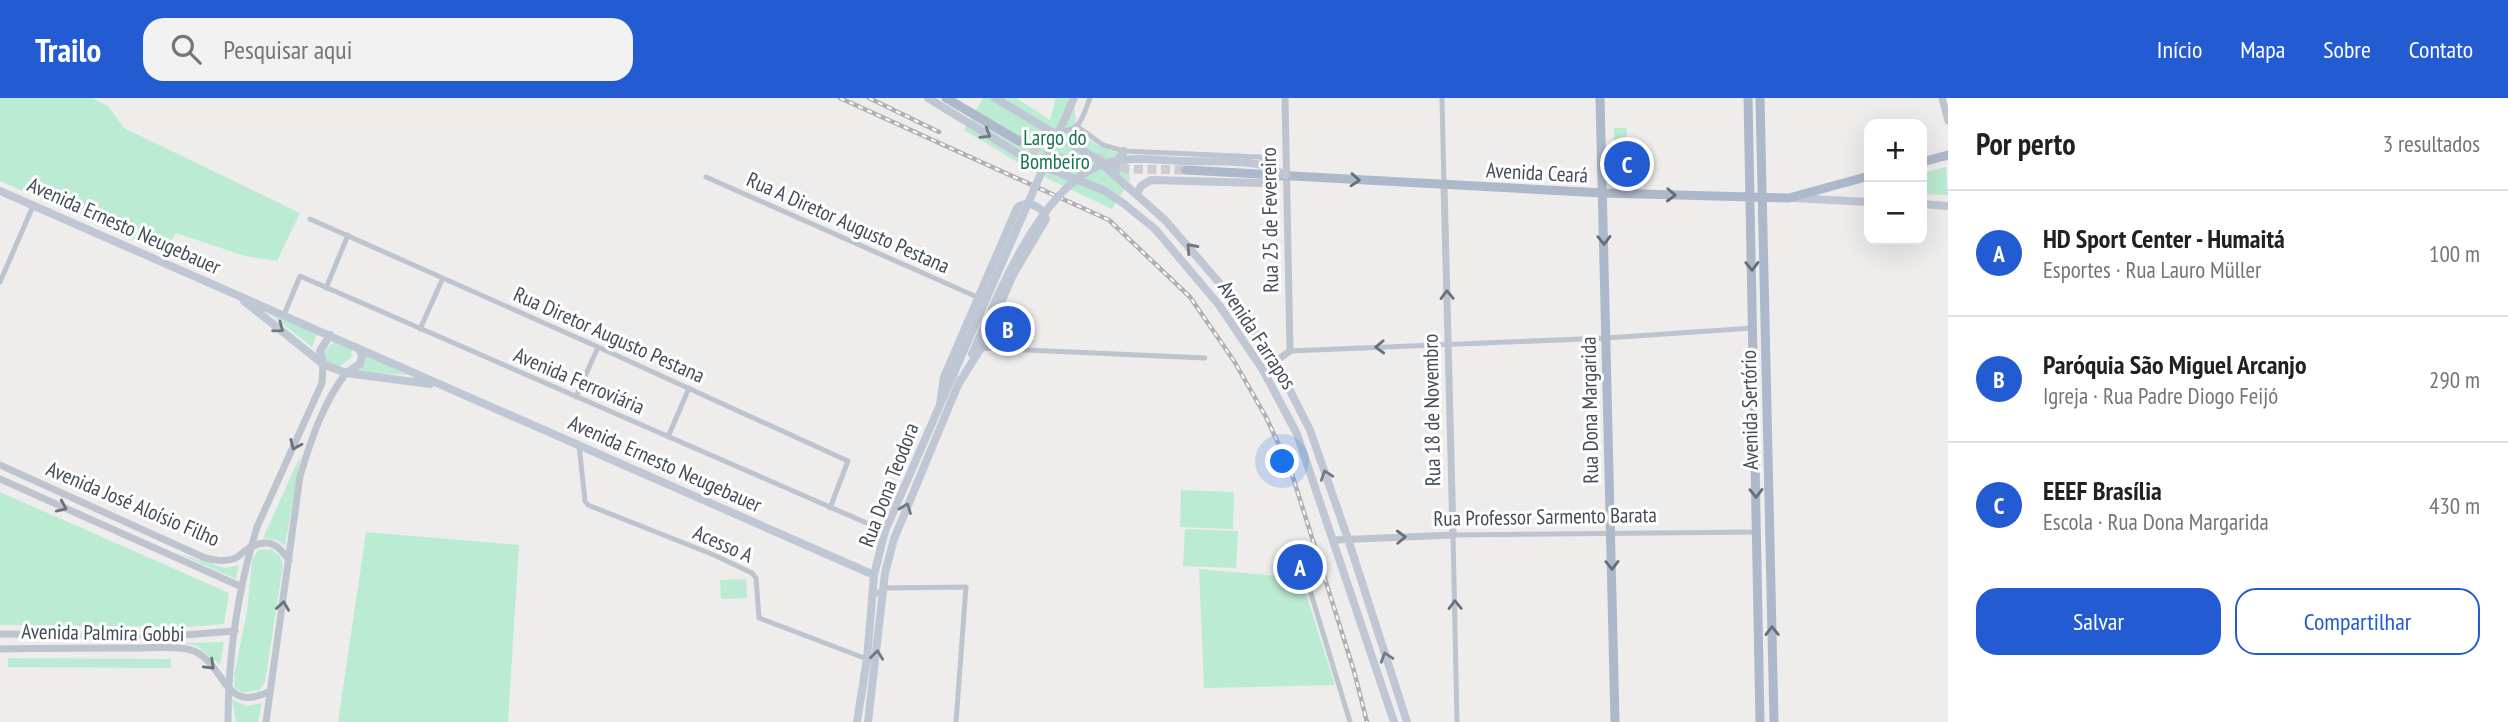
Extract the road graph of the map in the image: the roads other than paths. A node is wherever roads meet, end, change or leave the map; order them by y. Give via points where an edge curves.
1 (928, 98) edge
2 (946, 98) edge
3 (995, 98) edge
4 (1074, 98) edge
5 (1090, 98) edge
6 (1284, 98) edge
7 (1442, 98) edge
8 (1600, 98) edge
9 (1748, 98) edge
10 (1760, 98) edge
11 (1942, 98) edge
12 (1948, 121) edge
13 (1078, 127) junction
14 (1047, 130) junction
15 (1018, 141) tunnel mouth
16 (1124, 151) junction
17 (1948, 155) edge
18 (1927, 161) edge
19 (1186, 170) tunnel mouth
20 (1115, 175) junction
21 (1286, 175) junction
22 (706, 177) dead end
23 (1864, 177) edge
24 (1444, 186) junction
25 (0, 191) edge
26 (1603, 193) junction
27 (1137, 194) junction
28 (1751, 197) junction
29 (1763, 198) junction
30 (1789, 198) junction
31 (1864, 202) edge
32 (1927, 204) edge
33 (33, 206) junction
34 (1948, 206) edge
35 (310, 219) dead end
36 (348, 235) junction
37 (443, 278) junction
38 (0, 282) edge
39 (326, 288) junction
40 (233, 293) junction
41 (977, 297) junction
42 (284, 315) junction
43 (1753, 328) junction
44 (420, 329) junction
45 (330, 335) junction
46 (1606, 338) junction
47 (1448, 344) junction
48 (598, 347) junction
49 (981, 348) junction
50 (359, 349) junction
51 (1290, 351) junction
52 (968, 352) junction
53 (1206, 358) dead end
54 (1275, 361) junction
55 (323, 364) junction
56 (1264, 370) junction
57 (346, 373) junction
58 (959, 383) junction
59 (441, 386) junction
60 (689, 388) junction
61 (576, 397) junction
62 (940, 404) junction
63 (668, 437) junction
64 (579, 445) junction
65 (0, 465) edge
66 (0, 479) edge
67 (830, 508) junction
68 (885, 531) junction
69 (1757, 533) junction
70 (1453, 534) junction
71 (1611, 534) junction
72 (1348, 539) junction
73 (1334, 540) junction
74 (251, 547) junction
75 (289, 560) junction
76 (885, 573) junction
77 (874, 575) junction
78 (1306, 577) dead end
79 (242, 587) junction
80 (884, 588) junction
81 (872, 599) junction
82 (236, 631) junction
83 (0, 634) edge
84 (0, 649) edge
85 (867, 659) junction
86 (230, 691) junction
87 (270, 691) junction
88 (228, 722) edge
89 (266, 722) edge
90 (857, 722) edge
91 (868, 722) edge
92 (956, 722) edge
93 (1350, 722) edge
94 (1394, 722) edge
95 (1408, 722) edge
96 (1457, 722) edge
97 (1615, 722) edge
98 (1760, 722) edge
99 (1774, 722) edge

1 -> 56 main road, Avenida Farrapos via 1032,162 1123,203 1155,229 1186,265
2 - 15 main road
3 - 14 main road, Avenida Farrapos
4 - 52 main road, bridge
5 - 13 street
6 - 21 street, Rua 25 de Fevereiro
7 - 24 street, Rua 18 de Novembro
8 - 26 main road, Rua Dona Margarida
9 - 28 main road, Avenida Sertório
10 - 29 main road, Avenida Sertório
11 - 12 street
13 - 14 street via 1068,132
13 - 16 street, Avenida Ceará via 1103,145
14 - 20 main road, Avenida Farrapos
16 - 20 main road
16 - 21 street, Avenida Ceará via 1260,157
17 - 18 main road
19 - 21 main road, Avenida Ceará
20 - 27 main road, Avenida Farrapos
21 -> 24 main road, Avenida Ceará
21 - 27 main road, Avenida Ceará via 1261,183 1152,180
21 - 51 street, Rua 25 de Fevereiro
21 - 52 main road, bridge via 1260,164 1132,159 1091,169 1073,180 1051,204 1006,277
22 - 41 street, Rua A Diretor Augusto Pestana
23 - 30 main road
24 - 26 main road, Avenida Ceará
47 -> 24 street, Rua 18 de Novembro
25 - 33 main road, Avenida Ernesto Neugebauer
26 -> 28 main road, Avenida Ceará
26 -> 46 main road, Rua Dona Margarida
54 -> 27 main road, Avenida Farrapos via 1205,264
28 - 29 main road, Avenida Ceará
28 -> 43 main road, Avenida Sertório
29 - 30 main road, Avenida Ceará
99 -> 29 main road, Avenida Sertório
30 - 31 main road, Avenida Ceará
32 - 34 main road
33 - 38 street
33 - 40 main road, Avenida Ernesto Neugebauer
35 - 36 street, Rua Diretor Augusto Pestana
36 - 37 street, Rua Diretor Augusto Pestana
36 - 39 street
37 - 44 street
37 - 48 street, Rua Diretor Augusto Pestana
39 - 42 street, Avenida Ferroviária via 300,276
39 - 44 street, Avenida Ferroviária
40 - 42 main road, Avenida Ernesto Neugebauer
40 -> 55 main road, Avenida Ernesto Neugebauer
41 - 49 main road via 1017,208 1027,203 1041,209 1046,219 1013,275
41 - 62 main road via 944,377
42 - 45 main road, Avenida Ernesto Neugebauer
43 - 46 street
43 -> 69 main road, Avenida Sertório
44 - 61 street, Avenida Ferroviária
45 - 50 main road, Avenida Ernesto Neugebauer
45 - 55 main road via 320,351
46 - 47 street
46 - 71 main road, Rua Dona Margarida
47 -> 51 street
47 - 70 street, Rua 18 de Novembro
48 - 60 street, Rua Diretor Augusto Pestana
48 - 61 street
49 - 53 street
49 - 58 main road
50 - 57 main road via 360,364
50 - 59 main road, Avenida Ernesto Neugebauer
51 - 54 street
52 - 58 main road, Rua Dona Teodora
52 - 62 main road, Rua Dona Teodora
54 - 56 street
72 -> 54 main road, Avenida Farrapos via 1310,430
55 - 57 main road, Avenida Ernesto Neugebauer
55 -> 74 street via 323,383
56 - 73 main road, Avenida Farrapos via 1297,434
57 - 59 main road, Avenida Ernesto Neugebauer
57 - 75 street via 334,388 311,439 300,476
76 -> 58 main road, Rua Dona Teodora via 906,505
59 - 64 main road, Avenida Ernesto Neugebauer
60 - 63 street
60 - 67 street, Rua Diretor Augusto Pestana via 848,461
61 - 63 street, Avenida Ferroviária
62 - 68 main road, Rua Dona Teodora
63 - 67 street, Avenida Ferroviária
64 - 77 main road, Avenida Ernesto Neugebauer
64 - 85 street, Acesso A via 588,505 752,573 759,618
65 - 74 street, Avenida José Aloísio Filho via 205,558 224,561
66 -> 79 street, Avenida José Aloísio Filho
67 - 68 street, Avenida Ferroviária
68 - 77 main road, Rua Dona Teodora
69 - 71 street, Rua Professor Sarmento Barata
69 - 98 main road, Avenida Sertório
70 - 71 street, Rua Professor Sarmento Barata
72 -> 70 street, Rua Professor Sarmento Barata
96 -> 70 street, Rua 18 de Novembro
71 -> 97 main road, Rua Dona Margarida
72 - 73 street, Rua Professor Sarmento Barata
95 -> 72 main road, Avenida Farrapos
73 - 94 main road, Avenida Farrapos
74 - 75 street via 268,543 279,547
74 - 79 street
87 -> 75 street
76 - 77 main road
76 - 80 main road, Rua Dona Teodora
77 - 81 main road, Rua Dona Teodora
78 - 93 street
79 - 82 street
80 - 81 street
91 -> 80 main road, Rua Dona Teodora
80 - 92 street via 966,587
81 - 85 main road, Rua Dona Teodora
82 - 83 street, Avenida Palmira Gobbi
82 - 86 street
84 -> 86 street, Avenida Palmira Gobbi via 194,651 215,669
85 - 90 main road, Rua Dona Teodora
86 - 87 street via 258,698
86 - 88 street
87 - 89 street

